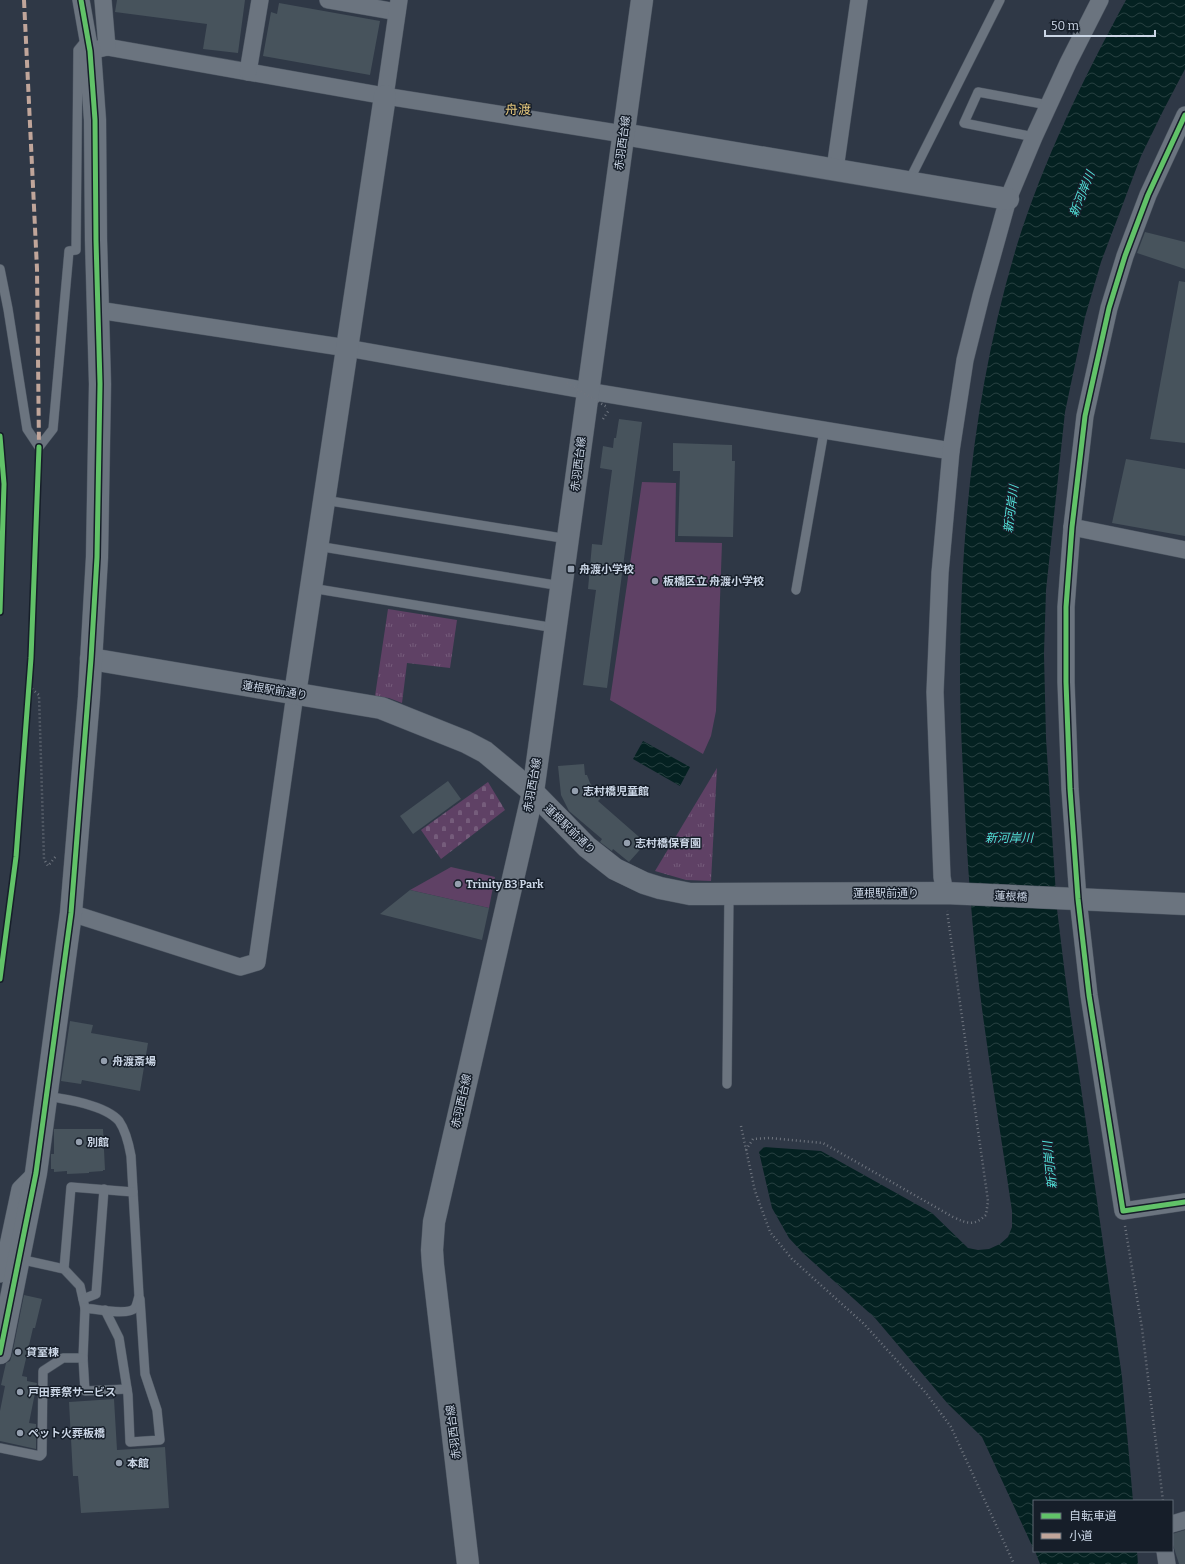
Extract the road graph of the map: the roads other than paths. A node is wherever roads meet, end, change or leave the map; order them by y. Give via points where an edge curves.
1 (82, 0) edge
2 (104, 0) edge
3 (260, 0) edge
4 (328, 0) edge
5 (642, 0) edge
6 (859, 0) edge
7 (1000, 0) edge
8 (1100, 0) edge
9 (398, 6) edge
10 (95, 45) junction
11 (248, 72) junction
12 (385, 96) junction
13 (1048, 106) junction
14 (1185, 115) edge
15 (623, 134) junction
16 (1034, 137) junction
17 (835, 169) junction
18 (909, 182) junction
19 (1008, 198) junction
20 (0, 269) edge
21 (98, 310) junction
22 (347, 348) junction
23 (587, 391) junction
24 (824, 431) junction
25 (951, 451) junction
26 (324, 500) junction
27 (1072, 527) junction
28 (568, 539) junction
29 (317, 546) junction
30 (1185, 550) edge
31 (561, 586) junction
32 (311, 588) junction
33 (796, 590) dead end
34 (555, 628) junction
35 (91, 659) junction
36 (295, 694) junction
37 (533, 792) junction
38 (948, 893) junction
39 (729, 894) junction
40 (1074, 899) junction
41 (1185, 904) edge
42 (71, 913) junction
43 (728, 1084) dead end
44 (46, 1096) junction
45 (36, 1173) junction
46 (104, 1189) junction
47 (133, 1192) junction
48 (1185, 1202) edge
49 (19, 1259) junction
50 (64, 1269) junction
51 (0, 1274) edge
52 (139, 1296) junction
53 (84, 1303) junction
54 (106, 1310) junction
55 (0, 1353) edge
56 (83, 1358) junction
57 (127, 1389) junction
58 (0, 1448) edge
59 (1185, 1520) edge
60 (1173, 1524) edge
61 (1165, 1552) edge
62 (468, 1564) edge
63 (1167, 1564) edge

1 - 10 street
2 - 10 street
3 - 11 street
4 - 9 street
5 - 15 street, 赤羽西台線
6 - 17 street
7 - 18 lane
8 - 13 street
9 - 12 street
10 - 11 street
10 - 20 lane via 78,50 76,250 69,250 53,429 39,448 27,429
10 - 21 street
11 - 12 street
12 - 15 street
12 - 22 street
13 - 16 street
13 - 16 lane via 978,92 964,123
14 - 27 street via 1146,202 1125,256 1109,308 1085,416
15 - 17 street
15 - 23 street, 赤羽西台線
16 - 19 street
17 - 18 street
18 - 19 street
19 - 25 street via 965,360
21 - 22 street
21 - 35 street via 100,384 97,557
22 - 23 street
22 - 26 street
23 - 24 street
23 - 28 street, 赤羽西台線
24 - 25 street
24 - 33 lane
25 - 38 street via 940,573 935,692 942,877
26 - 28 lane
26 - 29 street
27 - 30 street
27 - 40 street via 1066,607 1066,682
28 - 31 street, 赤羽西台線
29 - 31 lane
29 - 32 street
31 - 34 street, 赤羽西台線
32 - 34 lane
32 - 36 street
34 - 37 street, 赤羽西台線
35 - 36 street, 蓮根駅前通り
35 - 42 street
36 - 37 street, 蓮根駅前通り via 381,708 466,742 485,752
36 - 42 street via 257,962 240,966
37 - 39 street, 蓮根駅前通り via 601,859 620,871 644,883 675,892
37 - 62 street, 赤羽西台線 via 436,1208 432,1236 433,1265
38 - 39 street, 蓮根駅前通り
38 - 40 street, 蓮根橋
39 - 43 lane
40 - 41 street
40 - 48 street via 1123,1211
42 - 44 street
44 - 45 street
44 - 47 lane via 86,1104 119,1121 131,1156
45 - 49 street
45 - 51 street via 20,1189
46 - 47 lane
46 - 50 lane via 71,1187
46 - 53 lane via 96,1294
47 - 52 lane
49 - 50 lane
49 - 55 street
50 - 53 lane via 80,1286
52 - 54 lane via 135,1308 130,1311
52 - 57 lane via 146,1374 157,1410 160,1440 130,1442
53 - 54 lane
53 - 56 lane
54 - 57 lane via 119,1338
56 - 57 lane via 85,1391
56 - 58 lane via 63,1358 43,1371 42,1454 34,1456
59 - 60 street
61 - 63 street

